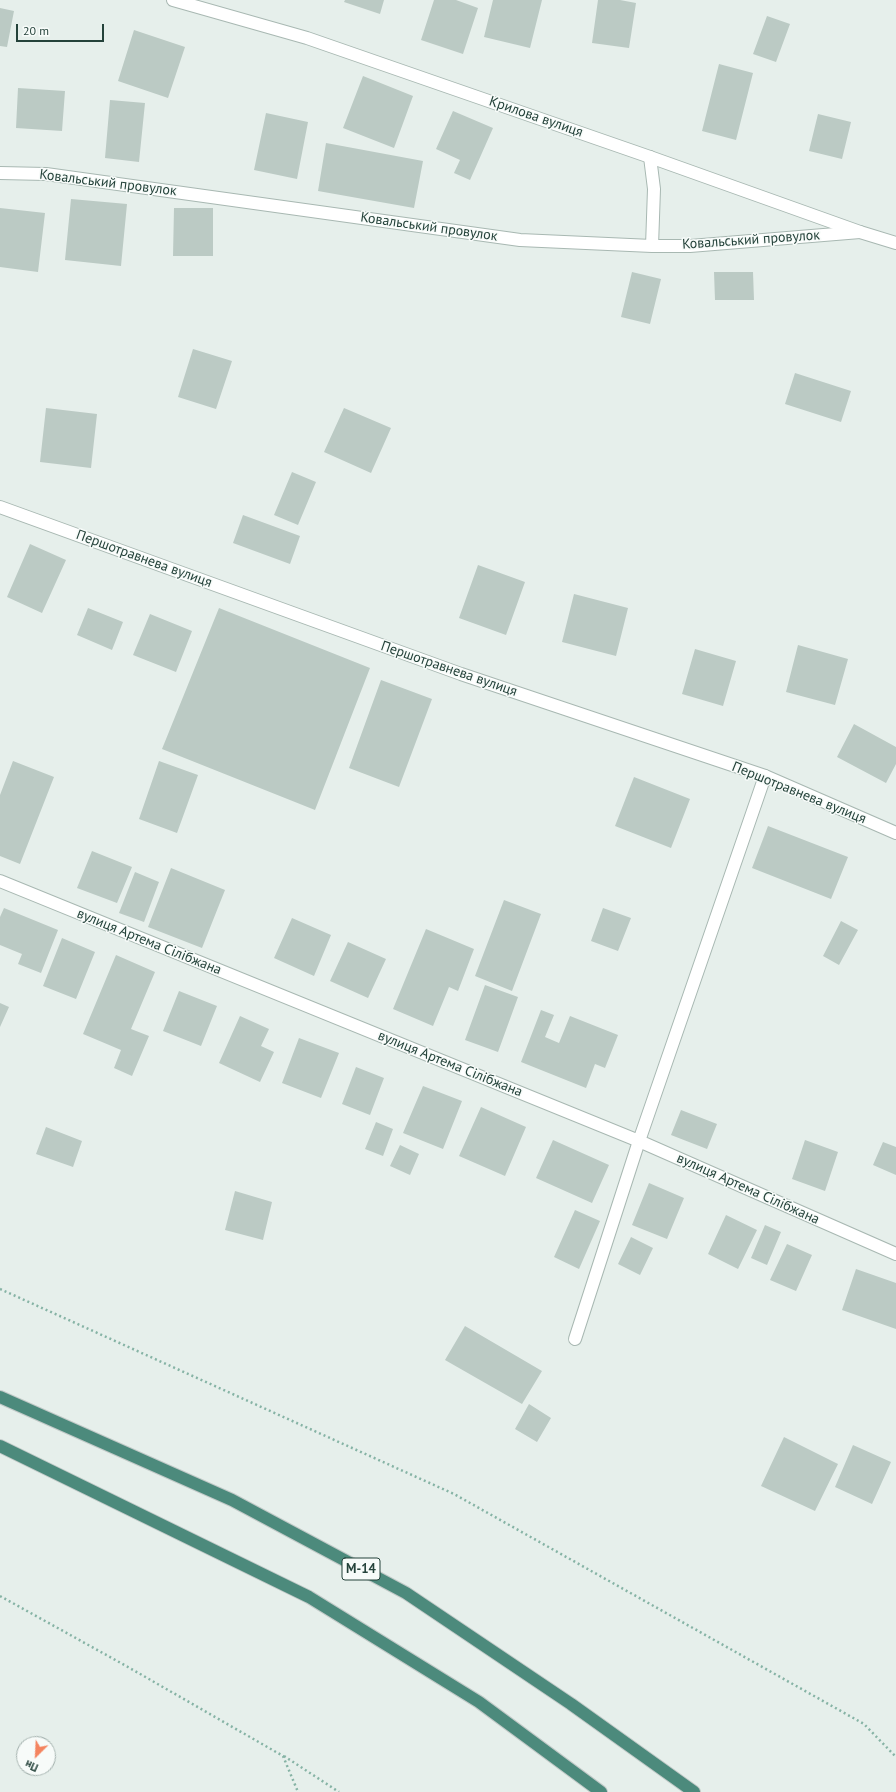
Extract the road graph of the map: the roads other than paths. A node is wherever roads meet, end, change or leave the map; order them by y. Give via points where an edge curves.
1 (173, 0) edge
2 (650, 157) junction
3 (0, 173) edge
4 (860, 232) junction
5 (896, 242) edge
6 (652, 246) junction
7 (0, 507) edge
8 (765, 776) junction
9 (896, 833) edge
10 (0, 881) edge
11 (639, 1141) junction
12 (896, 1254) edge
13 (575, 1339) dead end
14 (0, 1397) edge
15 (0, 1446) edge
16 (601, 1792) edge
17 (694, 1792) edge

1 - 2 street, Крилова вулиця via 307,38
2 - 4 street, Крилова вулиця
2 - 6 street via 654,189
3 - 6 street, Ковальський провулок via 46,174 520,240
4 - 5 street, Крилова вулиця
4 - 6 street, Ковальський провулок via 690,246
7 - 8 street, Першотравнева вулиця via 461,674
8 - 9 street, Першотравнева вулиця
8 - 11 street
10 - 11 street, вулиця Артема Сілібжана
11 - 12 street, вулиця Артема Сілібжана
11 - 13 street
14 - 17 highway, М-14 via 232,1500 406,1593 571,1704
15 - 16 highway via 309,1597 479,1702

